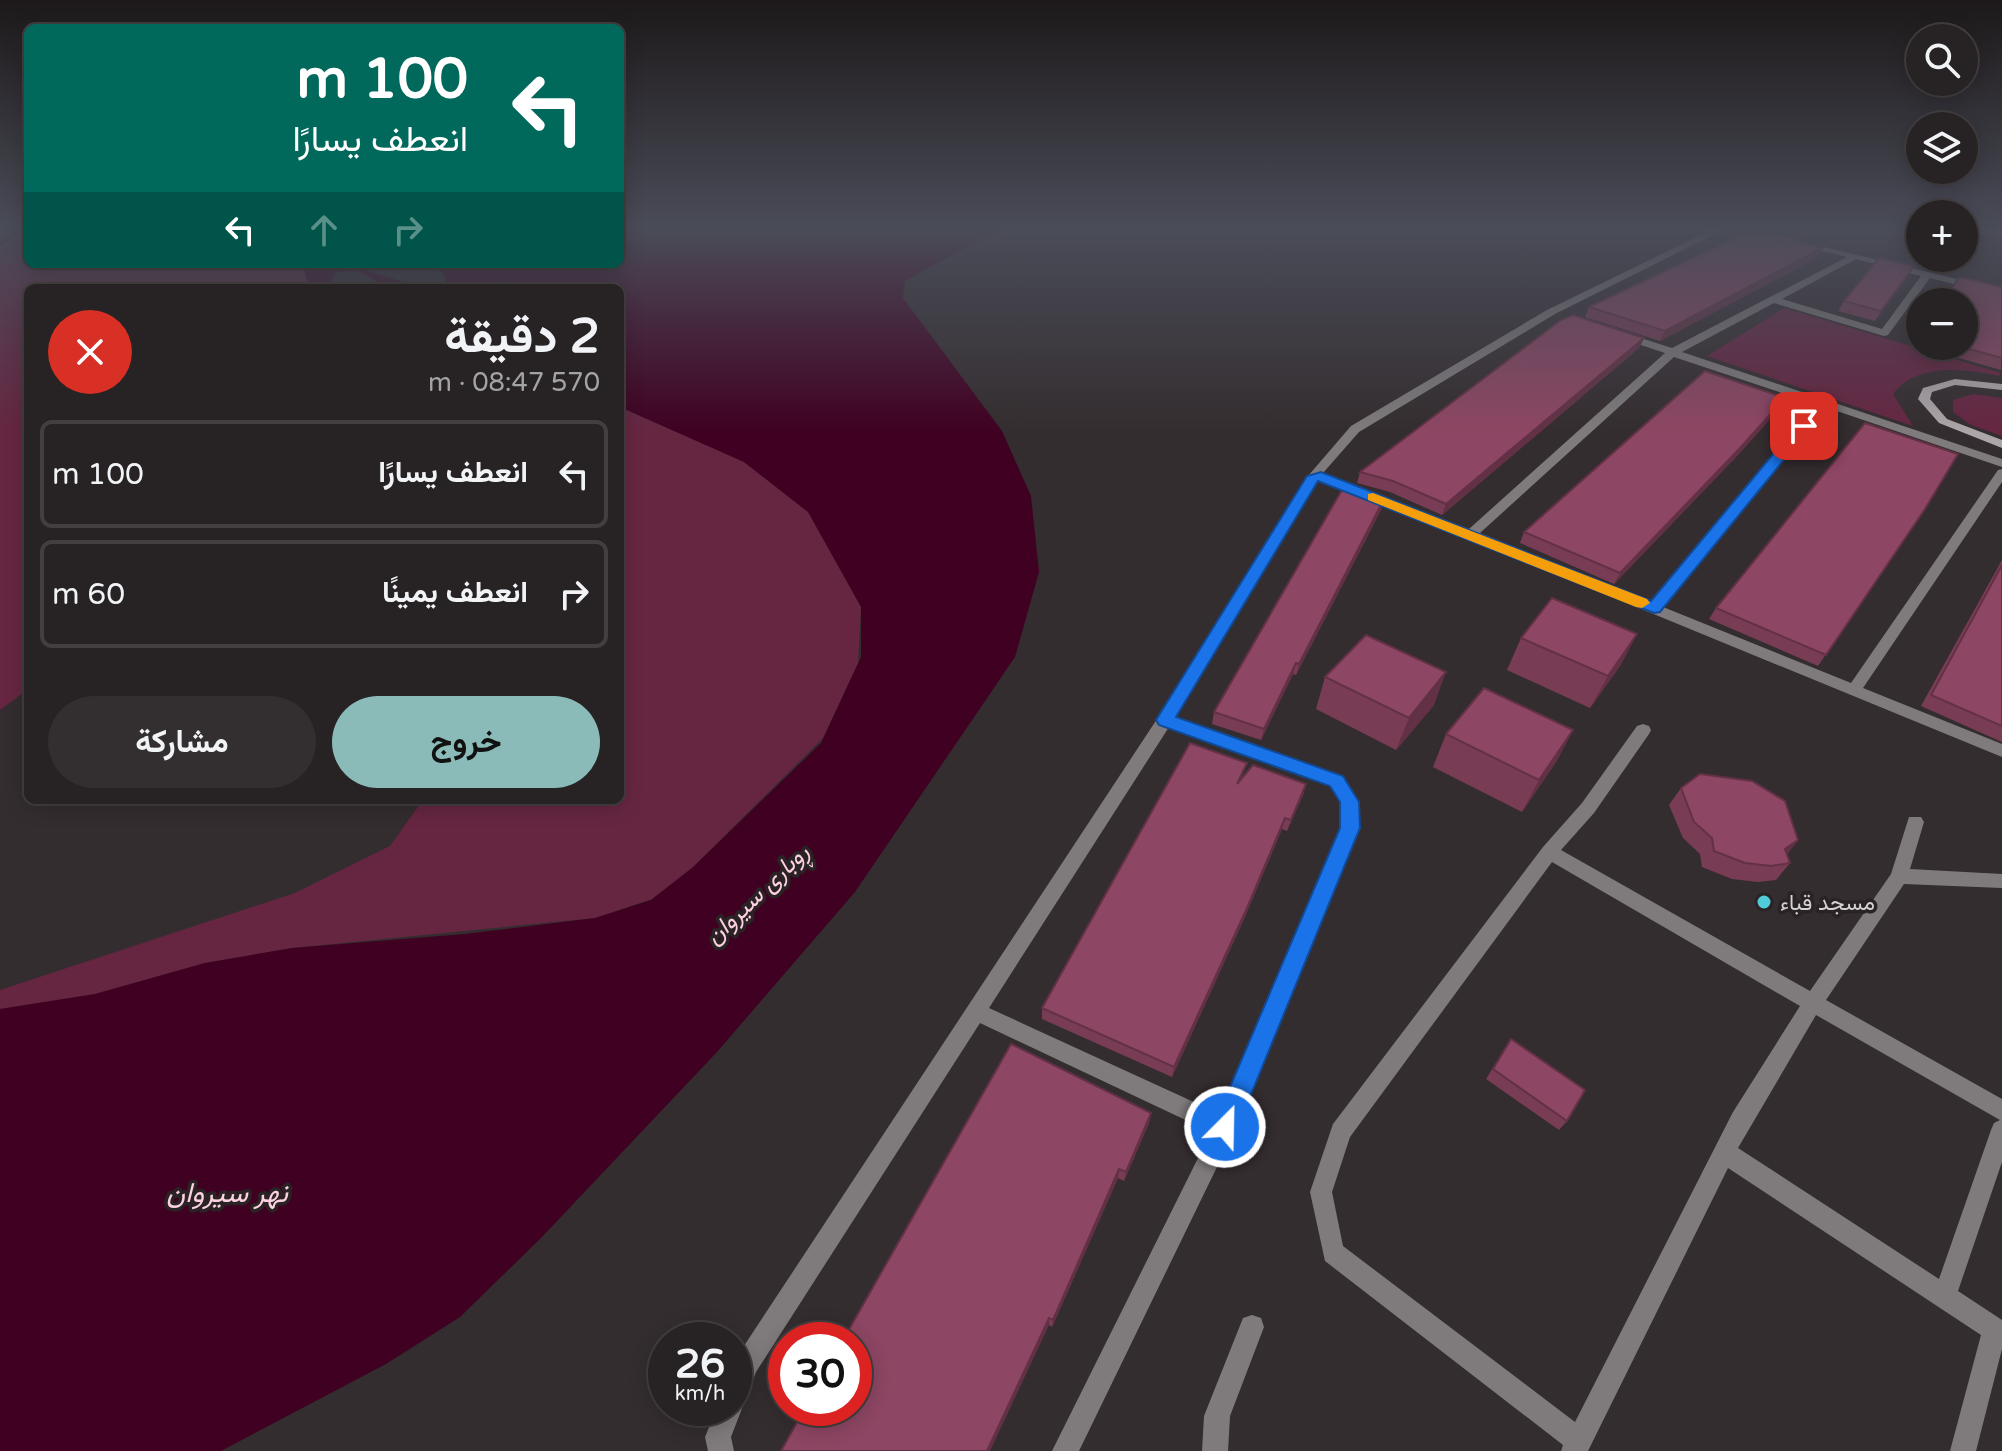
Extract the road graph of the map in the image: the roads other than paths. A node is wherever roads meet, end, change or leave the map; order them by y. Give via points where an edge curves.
1 (1582, 297) edge
2 (1776, 297) edge
3 (1911, 297) edge
4 (1772, 299) junction
5 (1551, 312) junction
6 (1564, 316) edge
7 (1605, 330) edge
8 (1673, 352) junction
9 (2002, 387) edge
10 (1822, 403) junction
11 (1988, 441) junction
12 (2002, 444) edge
13 (1975, 454) junction
14 (2002, 463) edge
15 (2002, 473) edge
16 (1316, 475) junction
17 (1471, 534) junction
18 (1654, 608) junction
19 (1854, 690) junction
20 (1165, 720) junction
21 (1643, 730) dead end
22 (2002, 751) edge
23 (1915, 822) dead end
24 (1549, 852) junction
25 (1899, 876) junction
26 (2002, 881) edge
27 (1811, 1005) junction
28 (977, 1012) junction
29 (2002, 1111) edge
30 (1225, 1127) junction
31 (2002, 1130) edge
32 (1724, 1152) junction
33 (1945, 1296) junction
34 (1252, 1327) dead end
35 (1999, 1331) edge
36 (752, 1356) edge
37 (723, 1426) edge
38 (1577, 1446) edge
39 (721, 1451) edge
40 (1065, 1451) edge
41 (1215, 1451) edge
42 (1963, 1451) edge

1 - 5 street
2 - 4 street
3 - 4 street via 1884,333
4 - 8 street
5 - 6 street
5 - 16 street via 1355,429
7 - 8 street
8 - 10 street
8 - 17 street
9 - 11 street via 1938,384 1924,399 1943,421
10 - 13 street
10 - 18 street
11 - 12 street
11 - 13 street
13 - 14 street
15 - 19 street
16 - 17 street
16 - 20 street
17 - 18 street
18 - 19 street
19 - 22 street
20 - 28 street
20 - 30 street via 1337,781 1350,802 1350,828
21 - 24 street via 1588,808
23 - 25 street
24 - 27 street
24 - 38 street via 1341,1131 1321,1192 1333,1253
25 - 26 street
25 - 27 street
27 - 29 street
27 - 32 street
28 - 30 street
28 - 36 street
30 - 40 street
31 - 33 street
32 - 33 street
32 - 38 street
33 - 35 street
34 - 41 street via 1217,1416
35 - 42 street
37 - 39 street

